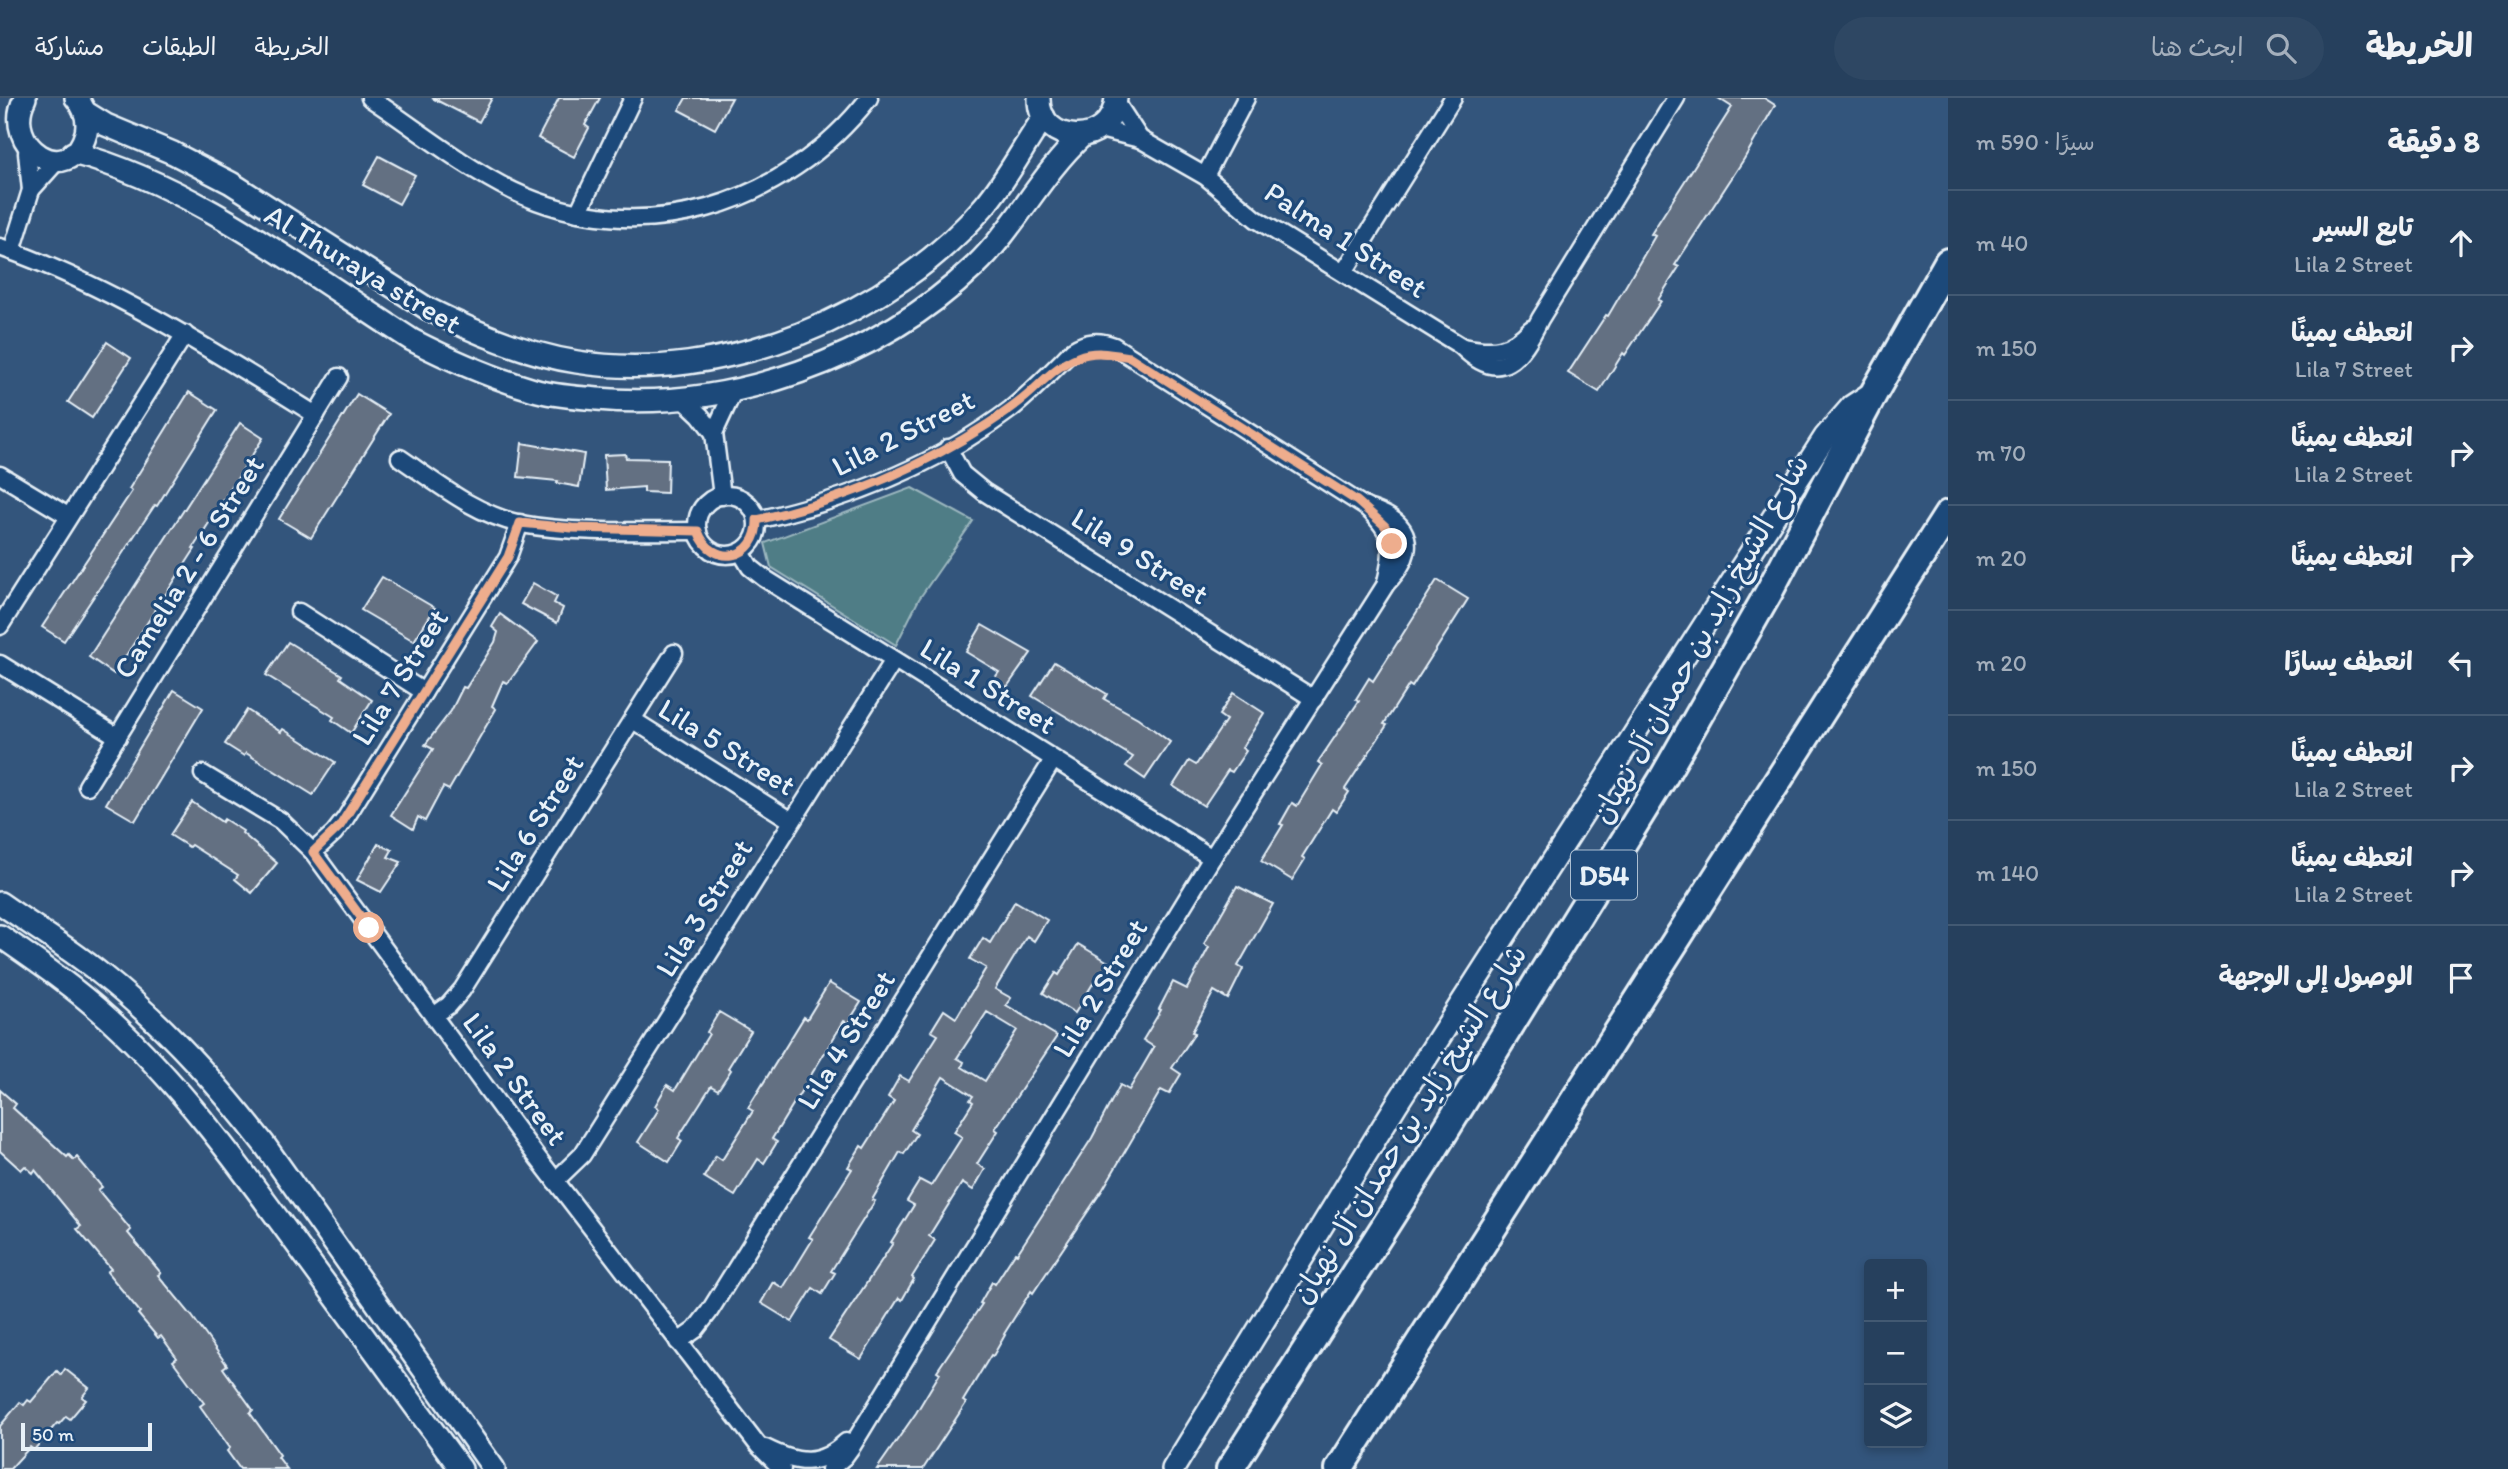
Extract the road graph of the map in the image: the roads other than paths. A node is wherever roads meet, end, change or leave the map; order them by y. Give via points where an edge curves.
1 (25, 98) edge
2 (370, 98) edge
3 (633, 98) edge
4 (869, 98) edge
5 (1246, 98) edge
6 (1453, 98) edge
7 (1676, 98) edge
8 (1116, 100) edge
9 (79, 102) edge
10 (390, 104) edge
11 (1041, 107) edge
12 (1091, 133) junction
13 (14, 139) edge
14 (1140, 139) junction
15 (65, 157) junction
16 (1205, 177) junction
17 (31, 190) junction
18 (578, 213) junction
19 (6, 249) edge
20 (1948, 262) edge
21 (1344, 272) junction
22 (185, 334) junction
23 (339, 377) dead end
24 (1875, 391) junction
25 (733, 392) junction
26 (683, 399) junction
27 (316, 415) junction
28 (714, 433) junction
29 (948, 448) junction
30 (400, 458) dead end
31 (0, 475) edge
32 (722, 495) junction
33 (1948, 514) edge
34 (68, 516) junction
35 (757, 520) junction
36 (520, 523) junction
37 (698, 531) junction
38 (741, 552) junction
39 (299, 612) dead end
40 (0, 626) edge
41 (674, 653) dead end
42 (894, 660) junction
43 (0, 664) edge
44 (424, 692) junction
45 (1314, 699) junction
46 (633, 720) junction
47 (118, 737) junction
48 (1053, 760) junction
49 (203, 774) dead end
50 (87, 786) dead end
51 (792, 821) junction
52 (313, 852) junction
53 (1212, 858) junction
54 (0, 903) edge
55 (0, 936) edge
56 (435, 1015) junction
57 (555, 1181) junction
58 (678, 1342) junction
59 (866, 1423) junction
60 (758, 1445) junction
61 (461, 1469) edge
62 (494, 1469) edge
63 (782, 1469) edge
64 (830, 1469) edge
65 (1173, 1469) edge
66 (1230, 1469) edge
67 (1339, 1469) edge

1 - 13 street via 16,111
2 - 10 street
3 - 18 street
4 - 18 street via 820,151 749,195 710,209 645,219
5 - 16 street
6 - 21 street
7 - 21 street, Palma 1 Street via 1540,319 1521,339 1503,349 1461,346
8 - 12 street, Al Thuraya street via 1113,113
8 - 14 street
9 - 11 street, Al Thuraya street via 106,125 231,183 428,310 544,355 623,366 715,358 761,346 871,300 908,277 986,204
9 - 15 street via 86,134
10 - 18 street via 503,186
11 - 12 street via 1060,132 1070,136
12 - 14 street
12 - 25 street, Al Thuraya street via 1060,156 1000,240 927,306 876,338 821,363
13 - 15 street, Al Thuraya street via 42,160
13 - 17 street
14 - 16 street, Palma 1 Street
15 - 17 street
15 - 26 street, Al Thuraya street via 112,164 159,185 212,213 412,340 487,374 536,391 572,397
16 - 21 street, Palma 1 Street via 1256,219
17 - 19 street
19 - 22 street
20 - 24 main road, شارع الشيخ زايد بن حمدان آل نهيان / D54
22 - 27 street
22 - 34 street
23 - 27 street, Camelia 2 - 6 Street
24 - 65 street via 1852,406 1825,437 1395,1105
24 - 66 main road, شارع الشيخ زايد بن حمدان آل نهيان / D54 via 1769,592 1663,778
25 - 26 street, Al Thuraya street
25 - 28 street
26 - 28 street
27 - 47 street, Camelia 2 - 6 Street
28 - 32 street
29 - 35 street, Lila 2 Street via 858,491
29 - 45 street, Lila 9 Street via 962,474 984,492
29 - 45 street, Lila 2 Street via 1010,409 1073,351 1089,342 1106,343 1367,508 1385,526 1392,544 1386,584
30 - 36 street via 452,494
31 - 34 street
32 - 35 street via 741,498
32 - 37 street via 705,504
33 - 67 main road
34 - 40 street
35 - 38 street via 754,539
36 - 37 street
36 - 44 street, Lila 7 Street via 508,557
37 - 38 street via 701,541 719,554
38 - 42 street, Lila 1 Street via 756,573
39 - 44 street
41 - 46 street, Lila 6 Street
42 - 48 street, Lila 1 Street
42 - 51 street, Lila 3 Street
43 - 47 street
44 - 52 street, Lila 7 Street via 340,826
45 - 53 street, Lila 2 Street
46 - 51 street, Lila 5 Street
46 - 56 street, Lila 6 Street via 456,998
47 - 50 street, Camelia 2 - 6 Street
48 - 53 street, Lila 1 Street
48 - 58 street, Lila 4 Street via 709,1312
49 - 52 street, Lila 2 Street via 281,821
51 - 57 street, Lila 3 Street via 582,1155
52 - 56 street, Lila 2 Street
53 - 59 street, Lila 2 Street
54 - 62 street via 134,1002 231,1102
55 - 61 street via 110,1020 200,1116
56 - 57 street, Lila 2 Street
57 - 58 street, Lila 2 Street
58 - 60 street, Lila 2 Street
59 - 60 street, Lila 2 Street via 838,1450 814,1461 789,1459
59 - 64 street, Lila 2 Street via 844,1457
60 - 63 street, Lila 2 Street

